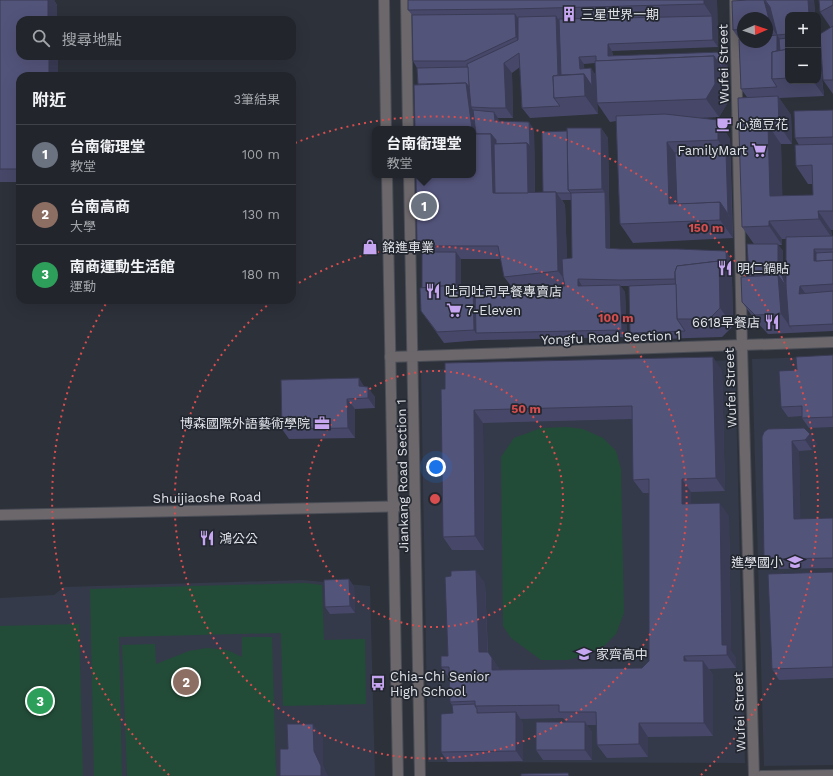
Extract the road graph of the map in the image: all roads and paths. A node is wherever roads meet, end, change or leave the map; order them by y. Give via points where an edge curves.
1 (384, 0) edge
2 (406, 0) edge
3 (735, 0) edge
4 (386, 126) edge
5 (408, 126) edge
6 (387, 178) edge
7 (409, 178) edge
8 (833, 342) edge
9 (742, 346) junction
10 (390, 357) junction
11 (413, 357) junction
12 (392, 506) junction
13 (415, 506) junction
14 (0, 515) edge
15 (833, 775) edge
16 (398, 776) edge
17 (420, 776) edge
18 (754, 776) edge
19 (761, 776) edge

1 - 4 street
2 - 5 street
3 - 9 street, Wufei Street
6 - 10 street, Jiankang Road Section 1
7 - 11 street, Jiankang Road Section 1
8 - 9 street, Yongfu Road Section 1
9 - 11 street, Yongfu Road Section 1
9 - 18 street, Wufei Street
10 - 11 street, Yongfu Road Section 1
10 - 12 street, Jiankang Road Section 1
11 - 13 street, Jiankang Road Section 1
12 - 13 street, Shuijiaoshe Road
12 - 14 street, Shuijiaoshe Road
12 - 16 street, Jiankang Road Section 1
13 - 17 street, Jiankang Road Section 1
15 - 19 street

